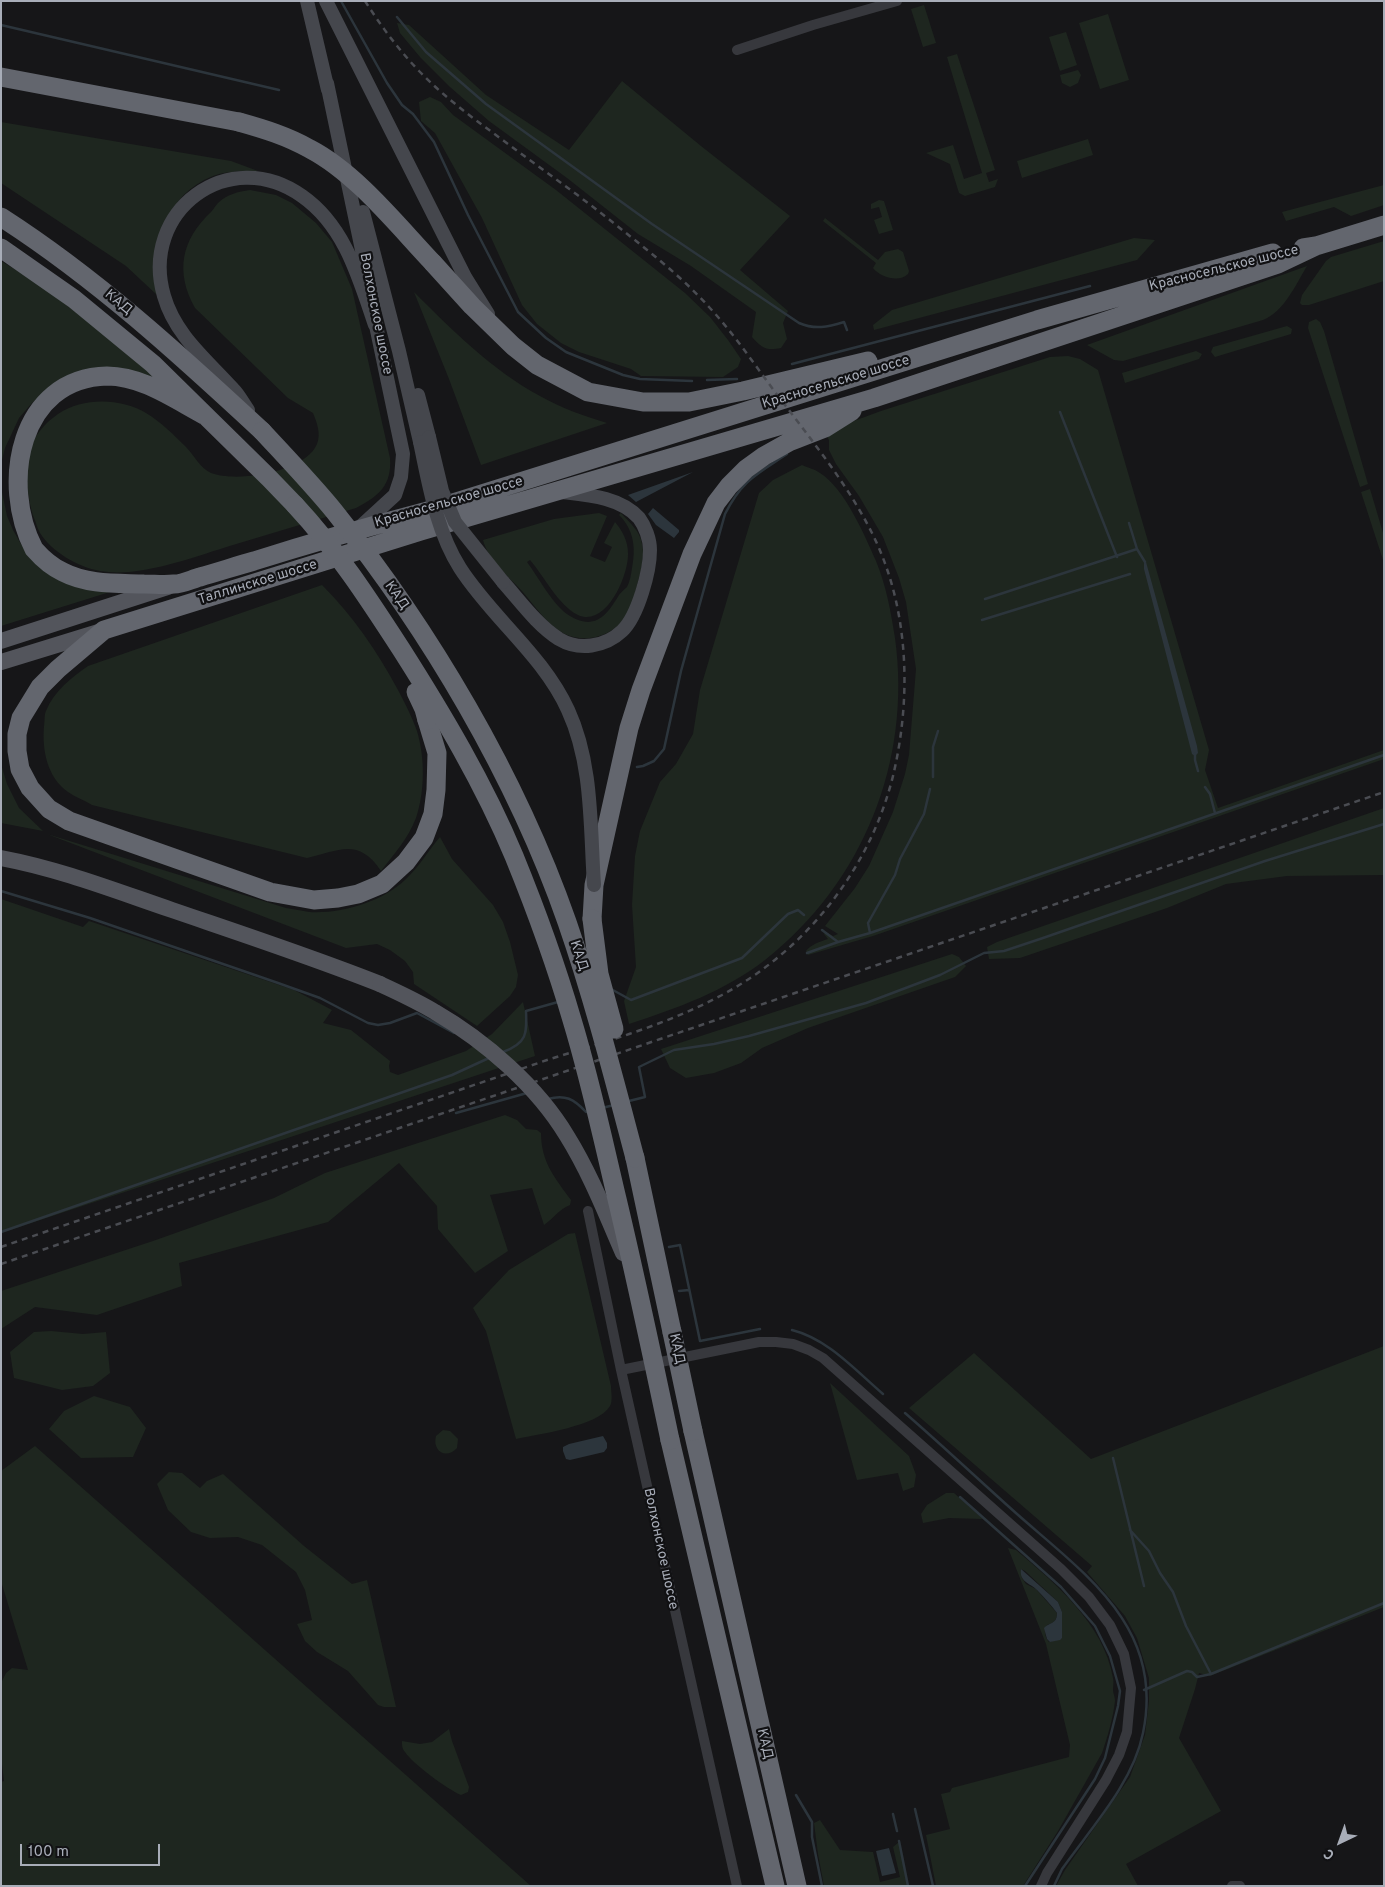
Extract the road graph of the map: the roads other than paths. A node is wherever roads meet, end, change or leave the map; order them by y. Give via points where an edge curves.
1 (299, 1) edge
2 (308, 1) edge
3 (326, 1) edge
4 (897, 1) edge
5 (736, 50) dead end
6 (321, 63) junction
7 (1, 77) edge
8 (326, 83) junction
9 (1, 217) edge
10 (1384, 225) edge
11 (1316, 246) junction
12 (1, 248) edge
13 (1037, 320) junction
14 (375, 325) junction
15 (513, 346) junction
16 (874, 398) junction
17 (204, 415) junction
18 (262, 430) junction
19 (424, 439) junction
20 (560, 491) junction
21 (295, 505) junction
22 (514, 505) joint
23 (358, 529) junction
24 (175, 584) junction
25 (104, 630) junction
26 (1, 641) edge
27 (1, 662) edge
28 (1, 858) edge
29 (594, 885) junction
30 (635, 1158) junction
31 (588, 1211) dead end
32 (645, 1320) junction
33 (621, 1370) junction
34 (736, 1886) edge
35 (775, 1886) edge
36 (797, 1886) edge
37 (1041, 1886) edge
38 (1232, 1886) edge
39 (1240, 1886) edge

1 - 6 main road, Волхонское шоссе
2 - 6 main road, Волхонское шоссе
3 - 15 main road via 465,277
4 - 5 street
6 - 8 main road, Волхонское шоссе
7 - 15 highway, bridge via 239,122 278,133 312,150 344,172
8 - 14 main road, Волхонское шоссе via 370,282
8 - 19 main road, Волхонское шоссе
9 - 18 highway, КАД via 93,282 169,345
10 - 11 highway, Красносельское шоссе
11 - 13 highway, Красносельское шоссе via 1273,253
11 - 16 highway, Красносельское шоссе via 1278,264
12 - 17 highway, КАД via 74,299 153,364
13 - 15 highway via 689,402 643,402 588,392 537,365
13 - 23 highway, Красносельское шоссе via 434,509
14 - 18 main road via 345,244 325,217 303,196 285,185 250,177 233,178 200,191 186,203 166,234 161,252 164,295 179,330 234,390
14 - 23 main road, Волхонское шоссе via 403,454 395,495
16 - 20 highway, Красносельское шоссе
16 - 29 highway, bridge via 825,428 764,456 724,491 711,511 692,554 629,728
17 - 21 highway, КАД
17 - 24 highway via 151,387 126,378 88,379 54,393 37,407 14,441 8,464 12,512 24,537 40,556 62,572 101,583
18 - 30 highway, КАД, bridge via 333,510 368,556 440,662 499,767 567,921 596,1013
19 - 20 main road, bridge via 455,522 503,582 560,639 575,645 591,646 609,641 632,619 645,581 650,550 648,535 640,519 626,506 607,499
19 - 29 main road, bridge via 432,496 446,542 477,591 551,679 568,710 582,747 588,784
20 - 22 highway, Красносельское шоссе
21 - 25 highway, bridge via 308,532 363,606 405,672 424,709 437,753 433,814 424,838 406,862 382,884 358,894 314,900 270,892 69,821 49,809 30,788 20,769 17,734 21,718 40,687
21 - 32 highway, КАД, bridge via 341,559 416,672 484,793 513,854 573,1022
22 - 25 highway, Таллинское шоссе
23 - 24 highway, Таллинское шоссе
24 - 26 main road, Таллинское шоссе
25 - 27 main road, Таллинское шоссе
28 - 32 main road, bridge via 114,890 303,955 380,984 436,1012 465,1032 521,1078 567,1134 623,1253
29 - 30 highway, bridge via 594,947 622,1060
30 - 36 highway, КАД, bridge via 693,1431
31 - 33 street, Волхонское шоссе
32 - 35 highway, КАД, bridge
33 - 34 street, Волхонское шоссе
33 - 37 street via 759,1342 793,1344 809,1350 823,1358 872,1401 1089,1597 1110,1625 1124,1654 1131,1688 1127,1732 1106,1780
38 - 39 street

